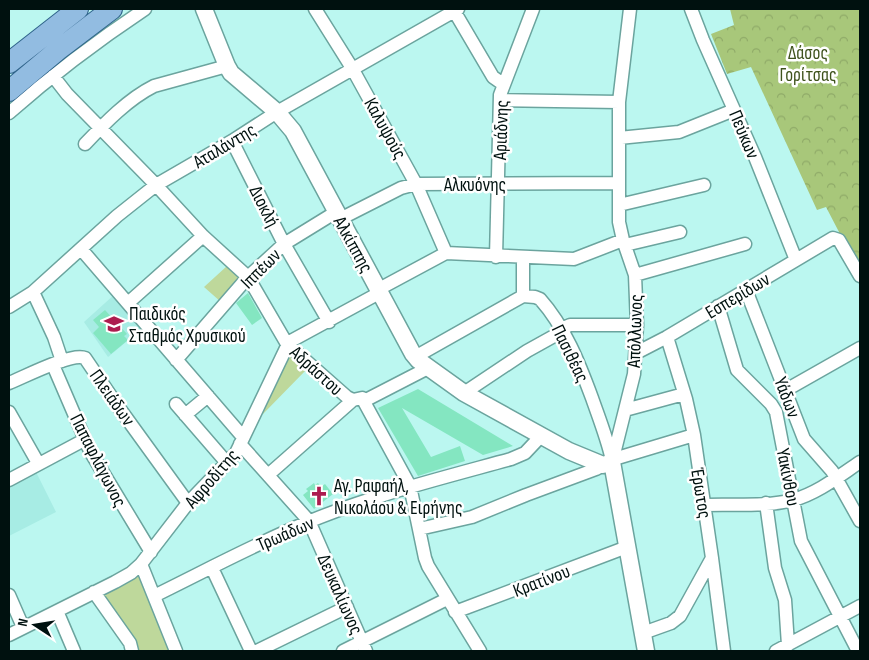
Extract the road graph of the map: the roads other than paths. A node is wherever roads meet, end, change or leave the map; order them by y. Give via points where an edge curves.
1 (78, 9) edge
2 (112, 9) edge
3 (145, 9) edge
4 (315, 9) edge
5 (455, 9) edge
6 (533, 9) edge
7 (630, 9) edge
8 (692, 9) edge
9 (204, 10) edge
10 (9, 64) edge
11 (227, 66) junction
12 (352, 68) junction
13 (53, 76) junction
14 (503, 84) junction
15 (9, 91) edge
16 (500, 100) junction
17 (619, 102) junction
18 (734, 110) junction
19 (277, 112) junction
20 (9, 113) edge
21 (100, 128) junction
22 (619, 138) junction
23 (232, 141) junction
24 (86, 144) dead end
25 (498, 183) junction
26 (619, 183) junction
27 (416, 184) junction
28 (156, 185) junction
29 (704, 185) dead end
30 (619, 205) junction
31 (338, 216) junction
32 (680, 232) dead end
33 (203, 236) junction
34 (624, 243) junction
35 (284, 244) junction
36 (745, 244) dead end
37 (81, 249) junction
38 (446, 253) junction
39 (496, 257) junction
40 (523, 258) junction
41 (796, 260) junction
42 (635, 275) junction
43 (860, 276) edge
44 (248, 277) junction
45 (380, 290) junction
46 (746, 290) junction
47 (33, 292) junction
48 (523, 296) junction
49 (128, 303) junction
50 (718, 306) junction
51 (9, 307) edge
52 (329, 322) junction
53 (637, 325) junction
54 (562, 330) junction
55 (667, 337) junction
56 (287, 344) junction
57 (860, 348) edge
58 (636, 353) junction
59 (415, 357) junction
60 (176, 360) junction
61 (57, 363) junction
62 (428, 368) junction
63 (9, 383) edge
64 (786, 390) junction
65 (464, 393) junction
66 (684, 394) junction
67 (208, 396) junction
68 (359, 400) junction
69 (176, 404) dead end
70 (625, 410) junction
71 (9, 412) edge
72 (186, 415) junction
73 (694, 435) junction
74 (542, 436) junction
75 (84, 440) junction
76 (242, 441) junction
77 (610, 462) junction
78 (860, 462) edge
79 (38, 463) junction
80 (227, 463) junction
81 (268, 475) junction
82 (836, 478) junction
83 (9, 480) edge
84 (410, 486) junction
85 (793, 500) junction
86 (188, 503) junction
87 (766, 503) junction
88 (704, 505) junction
89 (860, 519) edge
90 (309, 522) junction
91 (420, 529) junction
92 (626, 547) junction
93 (150, 552) junction
94 (712, 558) junction
95 (141, 564) junction
96 (212, 568) junction
97 (94, 592) junction
98 (9, 595) edge
99 (154, 596) junction
100 (447, 599) junction
101 (860, 606) edge
102 (347, 607) junction
103 (57, 611) junction
104 (455, 612) junction
105 (841, 617) junction
106 (23, 627) junction
107 (643, 633) junction
108 (9, 635) edge
109 (364, 647) edge
110 (782, 648) edge
111 (477, 650) edge
112 (74, 651) edge
113 (132, 651) edge
114 (176, 651) edge
115 (251, 651) edge
116 (257, 651) edge
117 (343, 651) edge
118 (646, 651) edge
119 (724, 651) edge
120 (858, 651) edge

1 - 10 main road
2 - 15 main road
3 - 13 street
4 - 12 street, Καλυψούς
5 - 12 street, Αταλάντης
5 - 14 street via 493,77
6 - 14 street, Αριάδνης
7 - 17 street, Απόλλωνος
8 - 18 street, Πεύκων
9 - 11 street, Αλκίππης
11 - 19 street, Αλκίππης
11 - 21 street via 154,86
12 - 19 street, Αταλάντης
12 - 27 street, Καλυψούς
13 - 20 street
13 - 21 street, Αδράστου
14 - 16 street, Αριάδνης
16 - 17 street
16 - 25 street, Αριάδνης
17 - 22 street, Απόλλωνος
18 - 22 street via 679,132
18 - 41 street, Πεύκων
19 - 23 street, Αταλάντης
19 - 31 street, Αλκίππης via 293,131
21 - 24 street
21 - 28 street, Αδράστου
22 - 26 street, Απόλλωνος
23 - 28 street, Αταλάντης
23 - 35 street, Διοκλή
25 - 26 street, Αλκυόνης
25 - 27 street, Αλκυόνης
25 - 39 street, Αριάδνης
26 - 30 street, Απόλλωνος
27 - 31 street, Αλκυόνης
27 - 38 street, Καλυψούς
28 - 33 street, Αδράστου
28 - 37 street, Αταλάντης
29 - 30 street
30 - 34 street, Απόλλωνος
31 - 35 street, Ιππέων
31 - 45 street, Αλκίππης
32 - 34 street
33 - 44 street, Αδράστου
33 - 49 street
34 - 40 street via 574,259
34 - 42 street, Απόλλωνος
35 - 44 street, Ιππέων
35 - 52 street, Διοκλή
36 - 42 street
37 - 47 street, Αταλάντης
37 - 49 street, Δευκαλίωνος
38 - 39 street
38 - 45 street
39 - 40 street
40 - 48 street
41 - 43 street, Εσπερίδων via 837,238
41 - 46 street, Εσπερίδων
42 - 53 street, Απόλλωνος
44 - 56 street, Αδράστου
44 - 60 street, Ιππέων
45 - 52 street
45 - 59 street, Αλκίππης
46 - 50 street, Εσπερίδων
46 - 64 street, Υάδων
47 - 51 street, Αταλάντης
47 - 61 street, Παπαφλάγωνος via 54,338
48 - 54 street, Πασιθέας via 540,299
48 - 59 street
49 - 60 street, Δευκαλίωνος
50 - 55 street, Εσπερίδων
50 - 85 street, Υακίνθου via 737,370 772,404 776,412
52 - 56 street
53 - 54 street via 570,325
53 - 58 street, Απόλλωνος
54 - 65 street
54 - 77 street, Πασιθέας via 579,363 607,437
55 - 58 street, Εσπερίδων
55 - 66 street, Έρωτος
56 - 68 street, Αδράστου via 347,397
56 - 76 street, Αφροδίτης
57 - 64 street
58 - 70 street, Απόλλωνος
59 - 62 street, Αλκίππης
60 - 67 street, Δευκαλίωνος
61 - 63 street, Πλειάδων
61 - 75 street, Παπαφλάγωνος
61 - 86 street, Πλειάδων via 79,356 85,358
62 - 65 street, Αλκίππης
62 - 68 street
64 - 82 street, Υάδων via 804,439
65 - 74 street, Αλκίππης
66 - 70 street
66 - 73 street, Έρωτος
67 - 72 street
67 - 76 street, Δευκαλίωνος
68 - 81 street
68 - 84 street, Αδράστου
69 - 72 street
70 - 77 street, Απόλλωνος
71 - 79 street
72 - 80 street
73 - 77 street
73 - 88 street, Έρωτος
74 - 77 street via 569,451
74 - 84 street, Τρωάδων via 525,452 511,459
75 - 79 street
75 - 93 street, Παπαφλάγωνος
76 - 80 street, Αφροδίτης
76 - 81 street, Δευκαλίωνος
77 - 91 street via 477,515
77 - 92 street, Απόλλωνος
78 - 82 street
79 - 83 street
80 - 86 street, Αφροδίτης
81 - 90 street, Δευκαλίωνος
82 - 85 street
82 - 89 street, Υάδων
84 - 90 street, Τρωάδων
84 - 91 street, Αδράστου
85 - 87 street
85 - 105 street, Υακίνθου via 801,541
86 - 93 street, Αφροδίτης
87 - 88 street
87 - 110 street via 775,568 785,600
88 - 94 street, Έρωτος
90 - 96 street, Τρωάδων
90 - 102 street, Δευκαλίωνος
91 - 100 street, Αδράστου via 428,566
92 - 104 street, Κρατίνου
92 - 107 street, Απόλλωνος
93 - 95 street, Αφροδίτης
94 - 107 street via 680,616 671,623
94 - 119 street, Έρωτος
95 - 97 street, Αφροδίτης via 123,578
95 - 99 street
96 - 99 street, Τρωάδων
96 - 115 street
97 - 103 street, Αφροδίτης
97 - 113 street via 130,643
98 - 106 street
99 - 114 street
100 - 104 street, Αδράστου
100 - 109 street
101 - 105 street
102 - 109 street, Δευκαλίωνος
102 - 116 street
103 - 106 street, Αφροδίτης
103 - 112 street
104 - 111 street, Αδράστου
105 - 110 street
105 - 120 street, Υακίνθου
106 - 108 street, Αφροδίτης
107 - 118 street, Απόλλωνος
109 - 117 street

